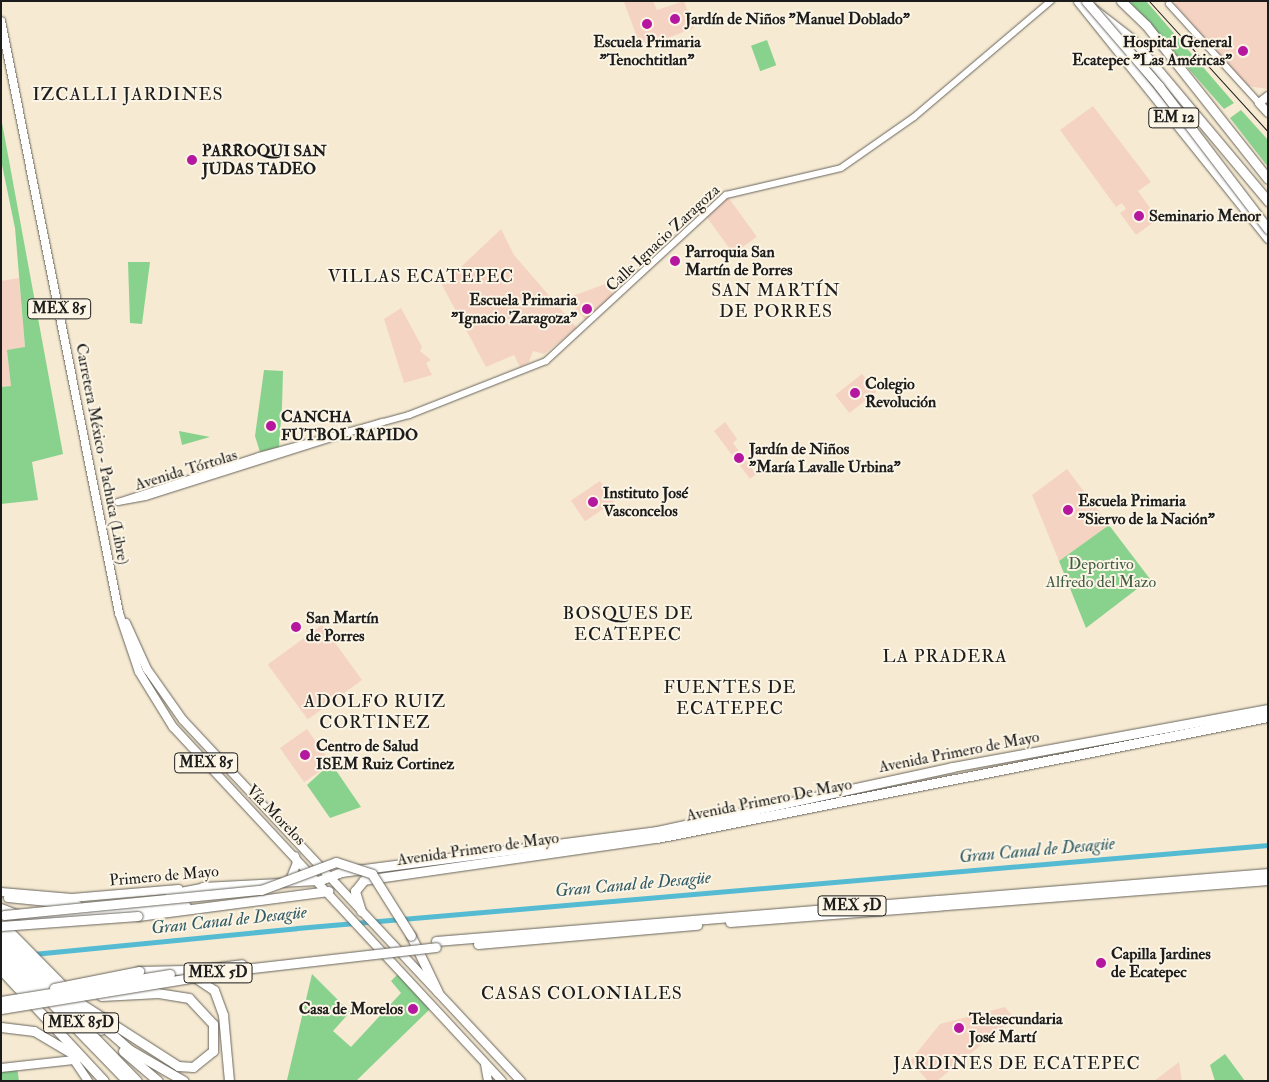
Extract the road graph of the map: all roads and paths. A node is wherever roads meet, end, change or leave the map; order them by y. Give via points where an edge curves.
1 (1051, 1) edge
2 (1078, 1) edge
3 (1086, 1) edge
4 (1121, 1) edge
5 (1169, 4) dead end
6 (1, 21) edge
7 (1268, 96) edge
8 (1259, 103) junction
9 (1268, 113) edge
10 (1268, 179) edge
11 (1268, 201) edge
12 (1268, 228) edge
13 (1268, 238) edge
14 (379, 424) junction
15 (118, 597) junction
16 (1268, 709) edge
17 (1268, 717) edge
18 (632, 838) junction
19 (294, 854) junction
20 (1268, 873) edge
21 (328, 876) junction
22 (1268, 880) edge
23 (318, 881) junction
24 (284, 883) junction
25 (211, 887) junction
26 (328, 891) junction
27 (1, 892) edge
28 (1, 896) edge
29 (72, 898) junction
30 (352, 898) junction
31 (57, 903) junction
32 (215, 905) junction
33 (145, 908) junction
34 (360, 911) joint
35 (2, 917) edge
36 (1, 932) edge
37 (9, 940) edge
38 (436, 944) junction
39 (1, 951) edge
40 (18, 966) edge
41 (438, 992) junction
42 (24, 997) junction
43 (81, 999) junction
44 (1, 1000) edge
45 (1, 1009) edge
46 (1, 1027) edge
47 (497, 1056) junction
48 (482, 1061) junction
49 (1, 1068) edge
50 (499, 1079) edge
51 (88, 1081) edge
52 (97, 1081) edge
53 (104, 1081) edge
54 (120, 1081) edge
55 (127, 1081) edge
56 (137, 1081) edge
57 (158, 1081) edge
58 (184, 1081) edge
59 (229, 1081) edge
60 (488, 1081) edge
61 (521, 1081) edge

1 - 14 street, Calle Ignacio Zaragoza via 914,117 841,168 726,195 546,361 455,399
2 - 11 highway via 1119,25
2 - 13 highway, EM 12
3 - 12 highway, EM 12, bridge via 1159,86
4 - 10 highway via 1146,25
5 - 8 street
6 - 15 main road, Carretera México - Pachuca (Libre) / MEX 85
7 - 8 main road
8 - 9 main road
14 - 14 street, Avenida Tórtolas via 118,502
15 - 19 main road, Vía Morelos / MEX 85 via 128,646 153,698 173,727
15 - 21 main road, Vía Morelos / MEX 85 via 128,630 162,694
16 - 18 highway, Avenida Primero de Mayo via 952,767
17 - 18 highway, Avenida Primero De Mayo
18 - 21 highway, Avenida Primero de Mayo
18 - 30 highway, Avenida Primero de Mayo via 364,880 356,886
19 - 23 main road, Vía Morelos / MEX 85
19 - 24 main road via 295,872
20 - 38 highway, MEX 5D
21 - 23 highway, Primero de Mayo
21 - 30 main road, Vía Morelos / MEX 85
22 - 38 highway, MEX 5D
23 - 24 main road, Primero de Mayo
23 - 26 main road, Vía Morelos / MEX 85
24 - 25 main road, Primero de Mayo
25 - 29 main road, Primero de Mayo
25 - 32 main road via 222,894
25 - 35 highway, bridge
26 - 32 highway, Primero de Mayo
26 - 48 main road, Vía Morelos / MEX 85
27 - 29 main road, Primero de Mayo
28 - 31 main road via 29,904
29 - 31 main road
30 - 34 highway
31 - 33 main road
32 - 33 main road, Primero de Mayo
32 - 35 highway, bridge via 138,916
33 - 35 main road, Primero de Mayo via 51,917
34 - 41 main road
35 - 37 highway
35 - 41 highway, bridge via 261,890 336,862 372,874 411,936
36 - 37 highway
37 - 40 highway, MEX 85D
37 - 40 highway
38 - 42 highway, MEX 5D, bridge via 226,966
38 - 43 highway, MEX 5D, bridge via 244,969
39 - 40 highway, MEX 85D
40 - 43 highway
40 - 53 highway
40 - 54 highway
40 - 55 highway, MEX 85D
40 - 56 highway, MEX 85D
40 - 57 highway
41 - 47 main road
42 - 44 highway, MEX 5D, bridge
42 - 59 highway, bridge via 70,982 139,970 184,970 214,990 223,1015
43 - 43 highway, bridge via 173,994 199,1005 213,1024 215,1042 208,1058 186,1067 122,1034
43 - 45 highway, MEX 5D, bridge
43 - 58 highway via 119,1042
46 - 52 highway via 34,1031 54,1039 86,1064
47 - 50 main road
47 - 61 main road
48 - 50 main road, Vía Morelos / MEX 85
48 - 60 main road
49 - 51 main road via 74,1060

